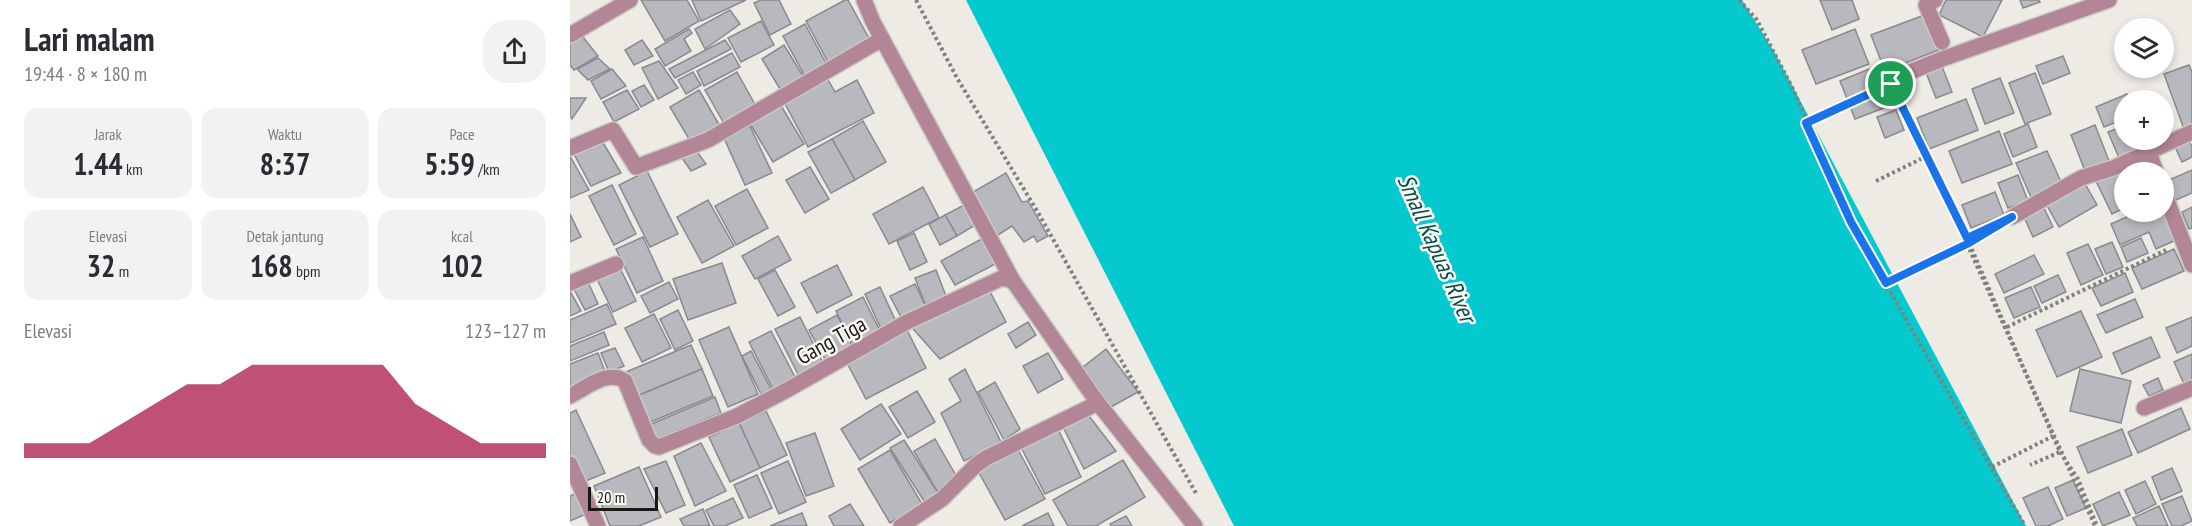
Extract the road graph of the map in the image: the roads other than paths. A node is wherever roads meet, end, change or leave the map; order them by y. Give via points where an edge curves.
1 (630, 0) edge
2 (864, 0) edge
3 (1935, 0) edge
4 (2109, 0) edge
5 (570, 35) edge
6 (882, 39) junction
7 (1942, 42) dead end
8 (1891, 84) road end
9 (2192, 132) edge
10 (570, 147) edge
11 (2148, 152) junction
12 (2152, 162) edge
13 (2012, 217) road end
14 (2174, 219) edge
15 (616, 264) dead end
16 (2192, 265) edge
17 (1013, 281) junction
18 (570, 283) edge
19 (2192, 388) edge
20 (570, 396) edge
21 (1098, 403) junction
22 (2144, 408) dead end
23 (570, 464) edge
24 (598, 526) edge
25 (901, 526) edge
26 (1195, 526) edge

1 - 5 street
2 - 6 street
3 - 7 street via 1926,5
4 - 8 street via 1942,59 1893,79
6 - 10 street via 708,140 636,167 613,130
6 - 17 street
9 - 11 street
11 - 12 street
11 - 13 street via 2081,178
14 - 16 street
15 - 18 street
17 - 20 street, Gang Tiga via 1002,278 918,317 738,416 659,447 649,440 626,381 621,378 605,378
17 - 21 street
19 - 22 street
21 - 25 street via 986,458 942,499
21 - 26 street
23 - 24 street

